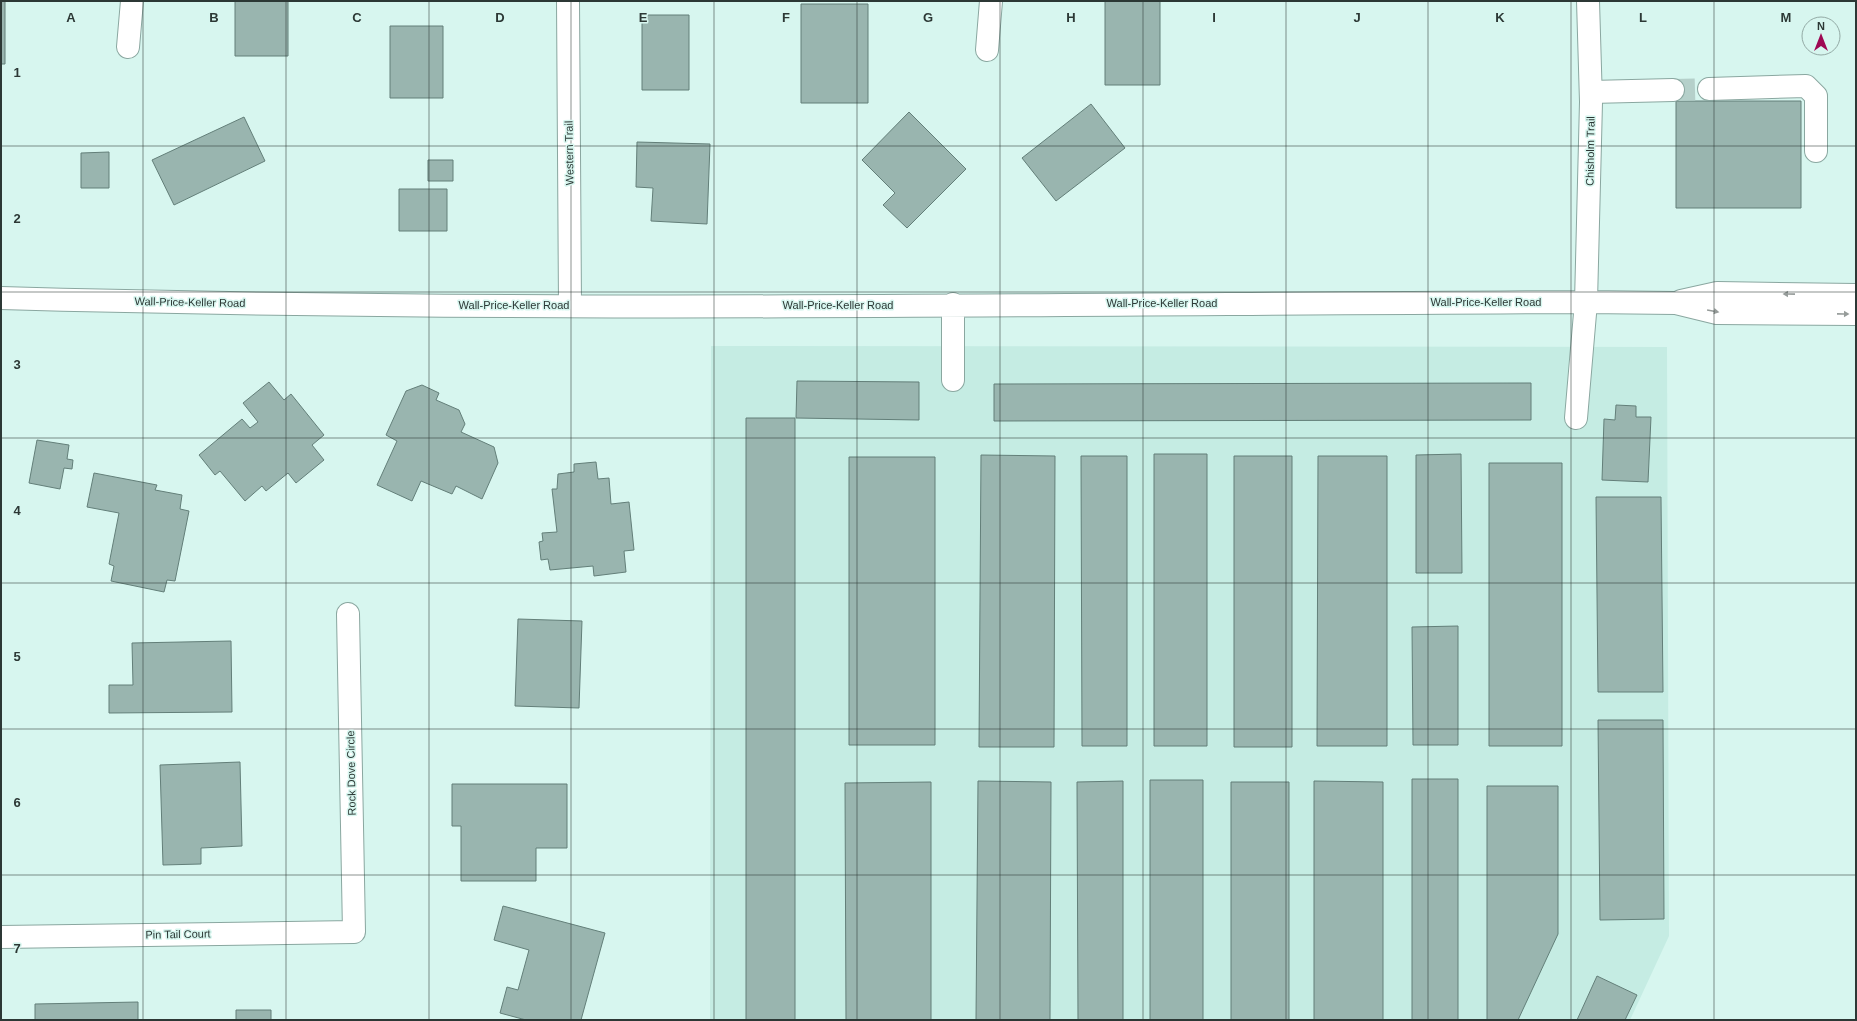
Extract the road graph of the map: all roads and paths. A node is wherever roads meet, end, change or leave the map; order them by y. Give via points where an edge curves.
1 (132, 1) edge
2 (568, 1) edge
3 (991, 1) edge
4 (1588, 1) edge
5 (128, 47) dead end
6 (987, 50) dead end
7 (1709, 89) tunnel mouth
8 (1673, 90) tunnel mouth
9 (1591, 92) junction
10 (1816, 151) dead end
11 (1856, 295) edge
12 (1, 298) edge
13 (1586, 302) junction
14 (1676, 303) junction
15 (953, 304) junction
16 (570, 306) junction
17 (1856, 314) edge
18 (953, 380) dead end
19 (1576, 418) dead end
20 (348, 614) dead end
21 (354, 932) joint
22 (1, 936) edge

1 - 5 street
2 - 16 street, Western Trail
3 - 6 street
4 - 9 street, Chisholm Trail
7 - 10 street via 1806,86 1816,96
8 - 9 street
9 - 13 street, Chisholm Trail
11 -> 14 street, Wall-Price-Keller Road via 1717,293
12 - 16 street, Wall-Price-Keller Road
13 - 14 street, Wall-Price-Keller Road
13 - 15 street, Wall-Price-Keller Road
13 - 19 street, Chisholm Trail
14 -> 17 street, Wall-Price-Keller Road via 1717,313
15 - 16 street, Wall-Price-Keller Road
15 - 18 street
20 - 21 street, Rock Dove Circle
21 - 22 street, Pin Tail Court

